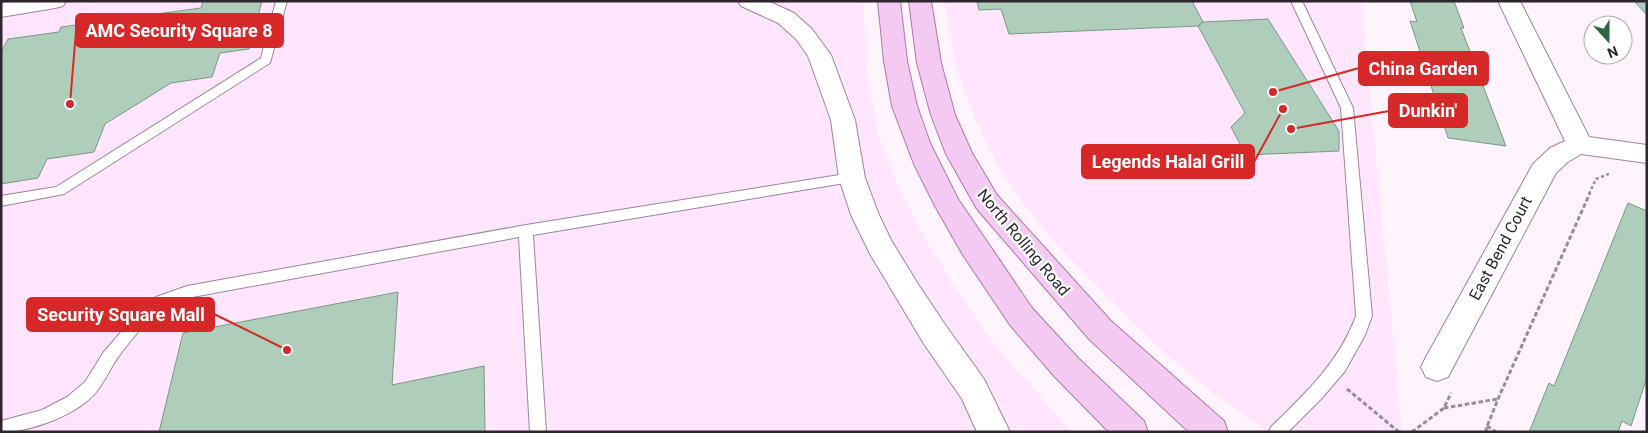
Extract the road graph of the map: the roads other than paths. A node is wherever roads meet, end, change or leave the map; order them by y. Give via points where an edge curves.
1 (55, 1) edge
2 (282, 1) edge
3 (749, 1) edge
4 (889, 1) edge
5 (920, 1) edge
6 (1296, 1) edge
7 (1509, 1) edge
8 (1, 10) edge
9 (1580, 145) junction
10 (1647, 154) edge
11 (852, 178) junction
12 (1, 201) edge
13 (526, 230) junction
14 (1446, 376) road end
15 (1, 428) edge
16 (538, 432) edge
17 (994, 432) edge
18 (1132, 432) edge
19 (1212, 432) edge
20 (1276, 432) edge

1 - 8 street
2 - 12 lane via 266,60 59,191
3 - 11 street via 786,18 804,34 819,55 843,120
4 - 18 main road via 896,67 908,119 923,158 949,207 1028,325
5 - 19 main road, North Rolling Road via 929,63 943,115 959,154 987,202 1100,330
6 - 20 lane via 1347,108 1364,316 1357,339 1333,376
7 - 9 street
9 - 10 street
9 - 14 street, East Bend Court via 1565,149 1542,171
11 - 13 lane
11 - 17 street via 880,246 973,389
13 - 15 lane via 186,292 161,301 128,332 91,387 72,402 45,416
13 - 16 lane

